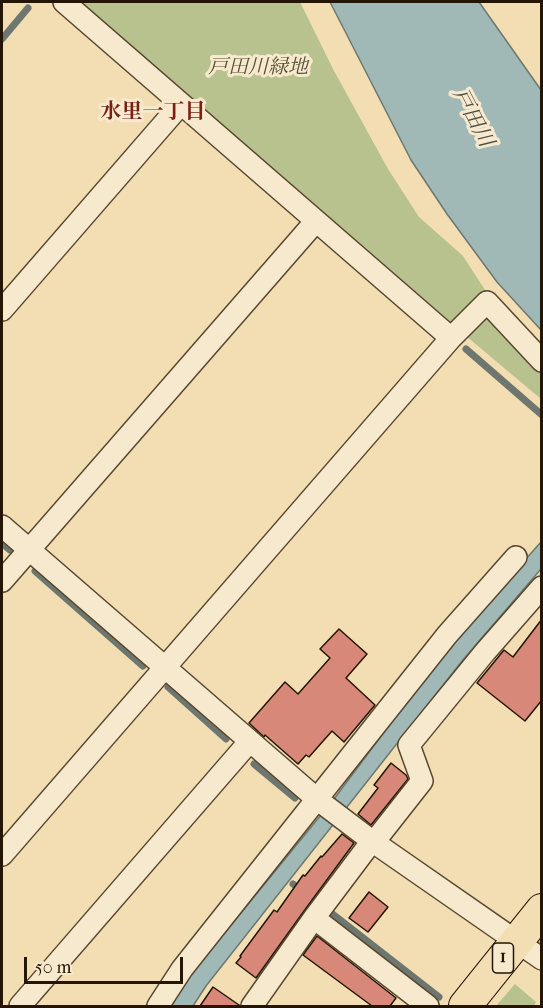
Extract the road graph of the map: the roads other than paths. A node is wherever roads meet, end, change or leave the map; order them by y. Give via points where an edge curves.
1 (64, 2) edge
2 (181, 104) junction
3 (316, 221) junction
4 (2, 310) edge
5 (451, 338) junction
6 (542, 361) edge
7 (2, 526) edge
8 (29, 549) junction
9 (516, 557) dead end
10 (2, 581) edge
11 (542, 587) edge
12 (166, 668) junction
13 (250, 741) junction
14 (321, 802) junction
15 (373, 841) junction
16 (2, 855) edge
17 (542, 910) edge
18 (314, 918) junction
19 (517, 941) junction
20 (542, 959) edge
21 (20, 1006) edge
22 (158, 1006) edge
23 (252, 1006) edge
24 (428, 1006) edge
25 (465, 1006) edge

1 - 2 street
2 - 3 street
2 - 4 street
3 - 5 street
3 - 8 street
5 - 6 street via 487,302
5 - 12 street
7 - 8 street
8 - 10 street
8 - 12 street
9 - 14 street via 447,635
11 - 15 street via 409,745 422,781
12 - 13 street
12 - 16 street
13 - 14 street
13 - 21 street
14 - 15 street
14 - 22 street via 182,969
15 - 18 street
15 - 19 street
17 - 19 highway, 1
18 - 23 street
18 - 24 street
19 - 20 street
19 - 25 highway, 1

